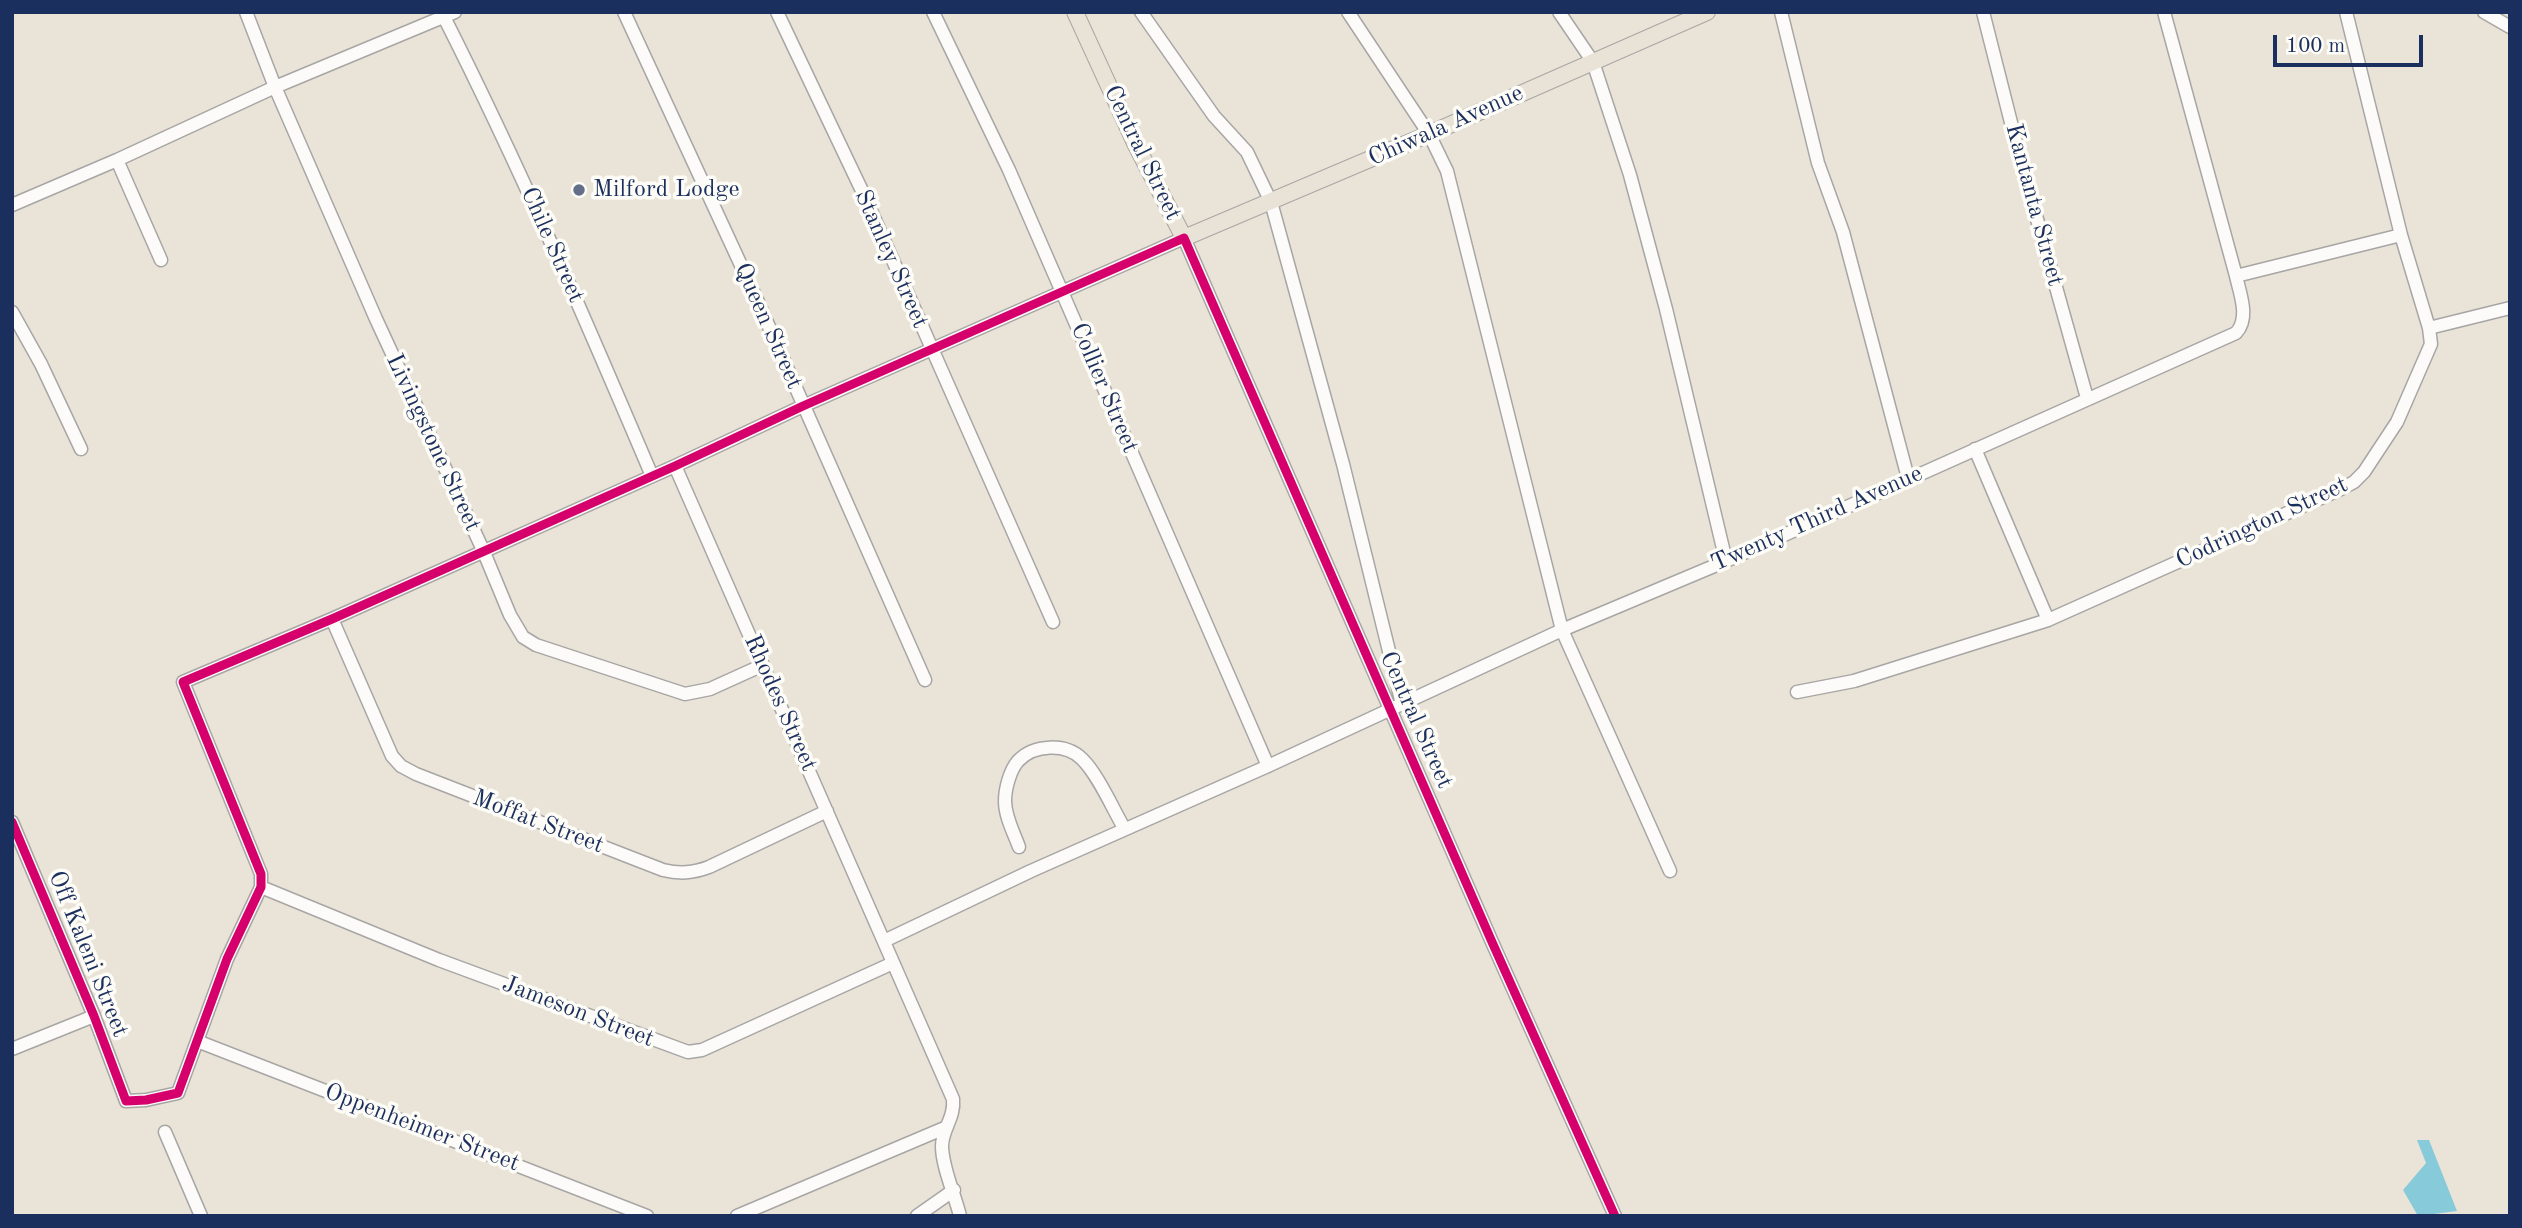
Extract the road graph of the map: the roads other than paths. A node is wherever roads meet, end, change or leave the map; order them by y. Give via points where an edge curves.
1 (246, 12) edge
2 (624, 12) edge
3 (777, 12) edge
4 (933, 12) edge
5 (1075, 12) edge
6 (1141, 12) edge
7 (1348, 12) edge
8 (1559, 12) edge
9 (1707, 12) edge
10 (1781, 12) edge
11 (1983, 12) edge
12 (2164, 12) edge
13 (2346, 12) edge
14 (2484, 12) edge
15 (449, 15) edge
16 (2510, 27) edge
17 (1592, 62) junction
18 (275, 87) junction
19 (1429, 134) junction
20 (117, 160) junction
21 (1271, 202) junction
22 (12, 205) edge
23 (2401, 235) junction
24 (1184, 238) junction
25 (161, 260) dead end
26 (2236, 276) junction
27 (1063, 293) junction
28 (2510, 308) edge
29 (12, 312) edge
30 (2429, 328) junction
31 (932, 351) junction
32 (2087, 398) junction
33 (803, 406) junction
34 (80, 449) dead end
35 (1975, 449) junction
36 (675, 466) junction
37 (652, 476) junction
38 (1908, 478) junction
39 (483, 550) junction
40 (1726, 561) junction
41 (332, 619) junction
42 (2048, 620) junction
43 (1053, 622) dead end
44 (1562, 630) junction
45 (763, 665) junction
46 (925, 680) dead end
47 (1797, 692) dead end
48 (1396, 707) junction
49 (1268, 766) junction
50 (827, 811) junction
51 (12, 822) edge
52 (1124, 828) junction
53 (1020, 847) dead end
54 (1670, 871) dead end
55 (261, 887) junction
56 (884, 941) junction
57 (894, 963) junction
58 (94, 1016) junction
59 (197, 1041) junction
60 (12, 1049) edge
61 (947, 1127) junction
62 (165, 1132) dead end
63 (954, 1190) junction
64 (201, 1216) edge
65 (647, 1216) edge
66 (737, 1216) edge
67 (917, 1216) edge
68 (960, 1216) edge
69 (1615, 1216) edge

1 - 18 street, Livingstone Street
2 - 33 street, Queen Street
3 - 31 street, Stanley Street
4 - 27 street, Collier Street
5 - 24 main road, Central Street
6 - 21 street via 1214,116 1247,152
7 - 19 street
8 - 17 street
9 - 17 main road, Chiwala Avenue
10 - 38 street via 1818,163 1843,232
11 - 32 street, Kantanta Street
12 - 26 street
13 - 23 street
14 - 16 street
15 - 18 street
15 - 37 street, Chile Street
17 - 19 main road, Chiwala Avenue
17 - 40 street via 1630,175 1666,309
18 - 20 street
18 - 39 street, Livingstone Street
19 - 21 main road, Chiwala Avenue
19 - 44 street via 1447,171
20 - 22 street
20 - 25 street
21 - 24 main road, Chiwala Avenue
21 - 48 street via 1343,464
23 - 26 street
23 - 30 street
24 - 27 street
24 - 48 street, Central Street
26 - 32 street, Twenty Third Avenue via 2244,315 2236,333
27 - 31 street
27 - 49 street, Collier Street
28 - 30 street
29 - 34 street
30 - 42 street, Codrington Street via 2428,355 2397,422 2354,482
31 - 33 street
31 - 43 street, Stanley Street
32 - 35 street, Twenty Third Avenue
33 - 36 street
33 - 46 street, Queen Street
35 - 38 street, Twenty Third Avenue
35 - 42 street
36 - 37 street
36 - 45 street, Rhodes Street
37 - 39 street
38 - 40 street, Twenty Third Avenue
39 - 41 street
39 - 45 street, Livingstone Street via 517,628 536,645 685,694 710,689
40 - 44 street, Twenty Third Avenue
41 - 50 street, Moffat Street via 383,740 401,766 637,860 674,873 696,872
41 - 55 street via 183,682 257,860
42 - 47 street, Codrington Street via 1854,681
44 - 48 street, Twenty Third Avenue
44 - 54 street
45 - 50 street, Rhodes Street
48 - 49 street, Twenty Third Avenue
48 - 69 street, Central Street
49 - 52 street, Twenty Third Avenue
50 - 56 street, Rhodes Street
51 - 58 street, Off Kaleni Street
52 - 53 street via 1083,759 1067,750 1044,748 1016,763 1007,788 1006,811
52 - 56 street, Twenty Third Avenue
55 - 57 street, Jameson Street via 439,960 688,1052 702,1050
55 - 59 street via 227,959
56 - 57 street, Rhodes Street
57 - 61 street, Rhodes Street via 953,1098 954,1112
58 - 59 street, Off Kaleni Street via 126,1101 178,1093
58 - 60 street
59 - 65 street, Oppenheimer Street
61 - 63 street, Rhodes Street via 943,1155
61 - 66 street
62 - 64 street
63 - 67 street
63 - 68 street, Rhodes Street

